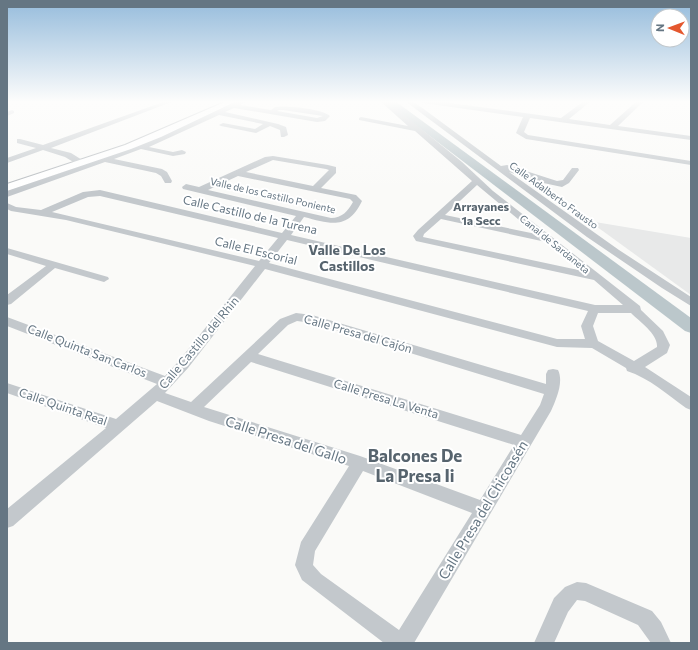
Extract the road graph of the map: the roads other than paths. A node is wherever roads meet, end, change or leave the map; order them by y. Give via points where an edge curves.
1 (86, 131) edge
2 (152, 131) edge
3 (167, 131) edge
4 (179, 131) edge
5 (283, 131) edge
6 (419, 131) edge
7 (451, 131) edge
8 (521, 131) edge
9 (642, 131) edge
10 (284, 135) dead end
11 (688, 138) edge
12 (20, 141) dead end
13 (42, 147) junction
14 (141, 147) junction
15 (182, 152) dead end
16 (106, 160) junction
17 (7, 161) edge
18 (490, 162) junction
19 (82, 163) junction
20 (691, 163) edge
21 (575, 170) dead end
22 (238, 173) junction
23 (168, 181) dead end
24 (477, 181) junction
25 (7, 182) edge
26 (186, 187) dead end
27 (7, 188) edge
28 (315, 189) junction
29 (200, 190) junction
30 (7, 194) edge
31 (7, 206) edge
32 (44, 212) junction
33 (302, 214) junction
34 (439, 216) junction
35 (285, 237) junction
36 (550, 240) junction
37 (7, 251) edge
38 (53, 265) junction
39 (263, 266) junction
40 (597, 278) junction
41 (104, 279) dead end
42 (7, 301) edge
43 (691, 302) edge
44 (595, 309) junction
45 (636, 309) junction
46 (7, 321) edge
47 (594, 344) junction
48 (248, 356) junction
49 (632, 368) junction
50 (553, 374) dead end
51 (167, 382) junction
52 (7, 388) edge
53 (552, 391) junction
54 (155, 395) junction
55 (691, 404) edge
56 (194, 408) junction
57 (119, 426) junction
58 (524, 442) junction
59 (360, 463) junction
60 (484, 509) junction
61 (7, 520) edge
62 (400, 643) edge
63 (403, 643) edge
64 (544, 643) edge
65 (661, 643) edge

1 - 13 street
2 - 19 main road via 134,141 88,158
3 - 19 main road
4 - 14 street
5 - 10 street
6 - 24 street, Canal de Sardaneta
7 - 18 street, Calle Adalberto Frausto
8 - 20 street via 526,137
9 - 11 street
12 - 13 street
13 - 17 street
13 - 19 street
14 - 15 street via 173,154
14 - 16 street
16 - 19 street
16 - 23 street via 159,171
18 - 21 street via 558,184 564,182
18 - 43 street, Calle Adalberto Frausto via 628,262
19 - 25 main road
19 - 27 main road
19 - 30 street
22 - 28 street, Valle de los Castillo Poniente
22 - 28 street via 273,158 333,169
22 - 29 street, Valle de los Castillo Poniente
24 - 34 street
24 - 36 street, Canal de Sardaneta
26 - 29 street, Valle de los Castillo Poniente
28 - 33 street, Valle de los Castillo Poniente via 353,198 358,203 347,217 338,221
29 - 33 street, Valle de los Castillo Poniente
31 - 32 street, Calle El Escorial
32 - 35 street, Calle Castillo de la Turena via 86,194 100,193
32 - 39 street, Calle El Escorial
33 - 35 street, Calle Castillo del Rhin
34 - 36 street
34 - 40 street via 421,232 419,239
35 - 39 street, Calle Castillo del Rhin
35 - 44 street, Calle Castillo de la Turena
36 - 40 street, Canal de Sardaneta
37 - 38 street
38 - 41 street
38 - 42 street
39 - 47 street, Calle El Escorial via 557,343
39 - 51 street, Calle Castillo del Rhin
40 - 45 street, Canal de Sardaneta
44 - 45 street
44 - 47 street via 587,322 587,332
45 - 49 street, Canal de Sardaneta via 662,338 664,345 663,350
46 - 51 street, Calle Quinta San Carlos
47 - 49 street
48 - 53 street, Calle Presa del Cajón via 284,322 304,317
48 - 56 street, Calle Presa del Cajón
48 - 58 street, Calle Presa La Venta
49 - 55 street via 655,379
50 - 53 street, Calle Presa del Chicoasén
51 - 54 street, Calle Castillo del Rhin
52 - 57 street, Calle Quinta Real
53 - 58 street, Calle Presa del Chicoasén via 546,407
54 - 56 street, Calle Presa del Gallo
54 - 57 street, Calle Castillo del Rhin
56 - 59 street, Calle Presa del Gallo
57 - 61 street, Calle Castillo del Rhin
58 - 60 street, Calle Presa del Chicoasén
59 - 60 street, Calle Presa del Gallo
59 - 62 street via 307,548 304,565 308,574 315,580
60 - 63 street, Calle Presa del Chicoasén
64 - 65 street via 561,605 568,595 576,591 586,592 645,618

